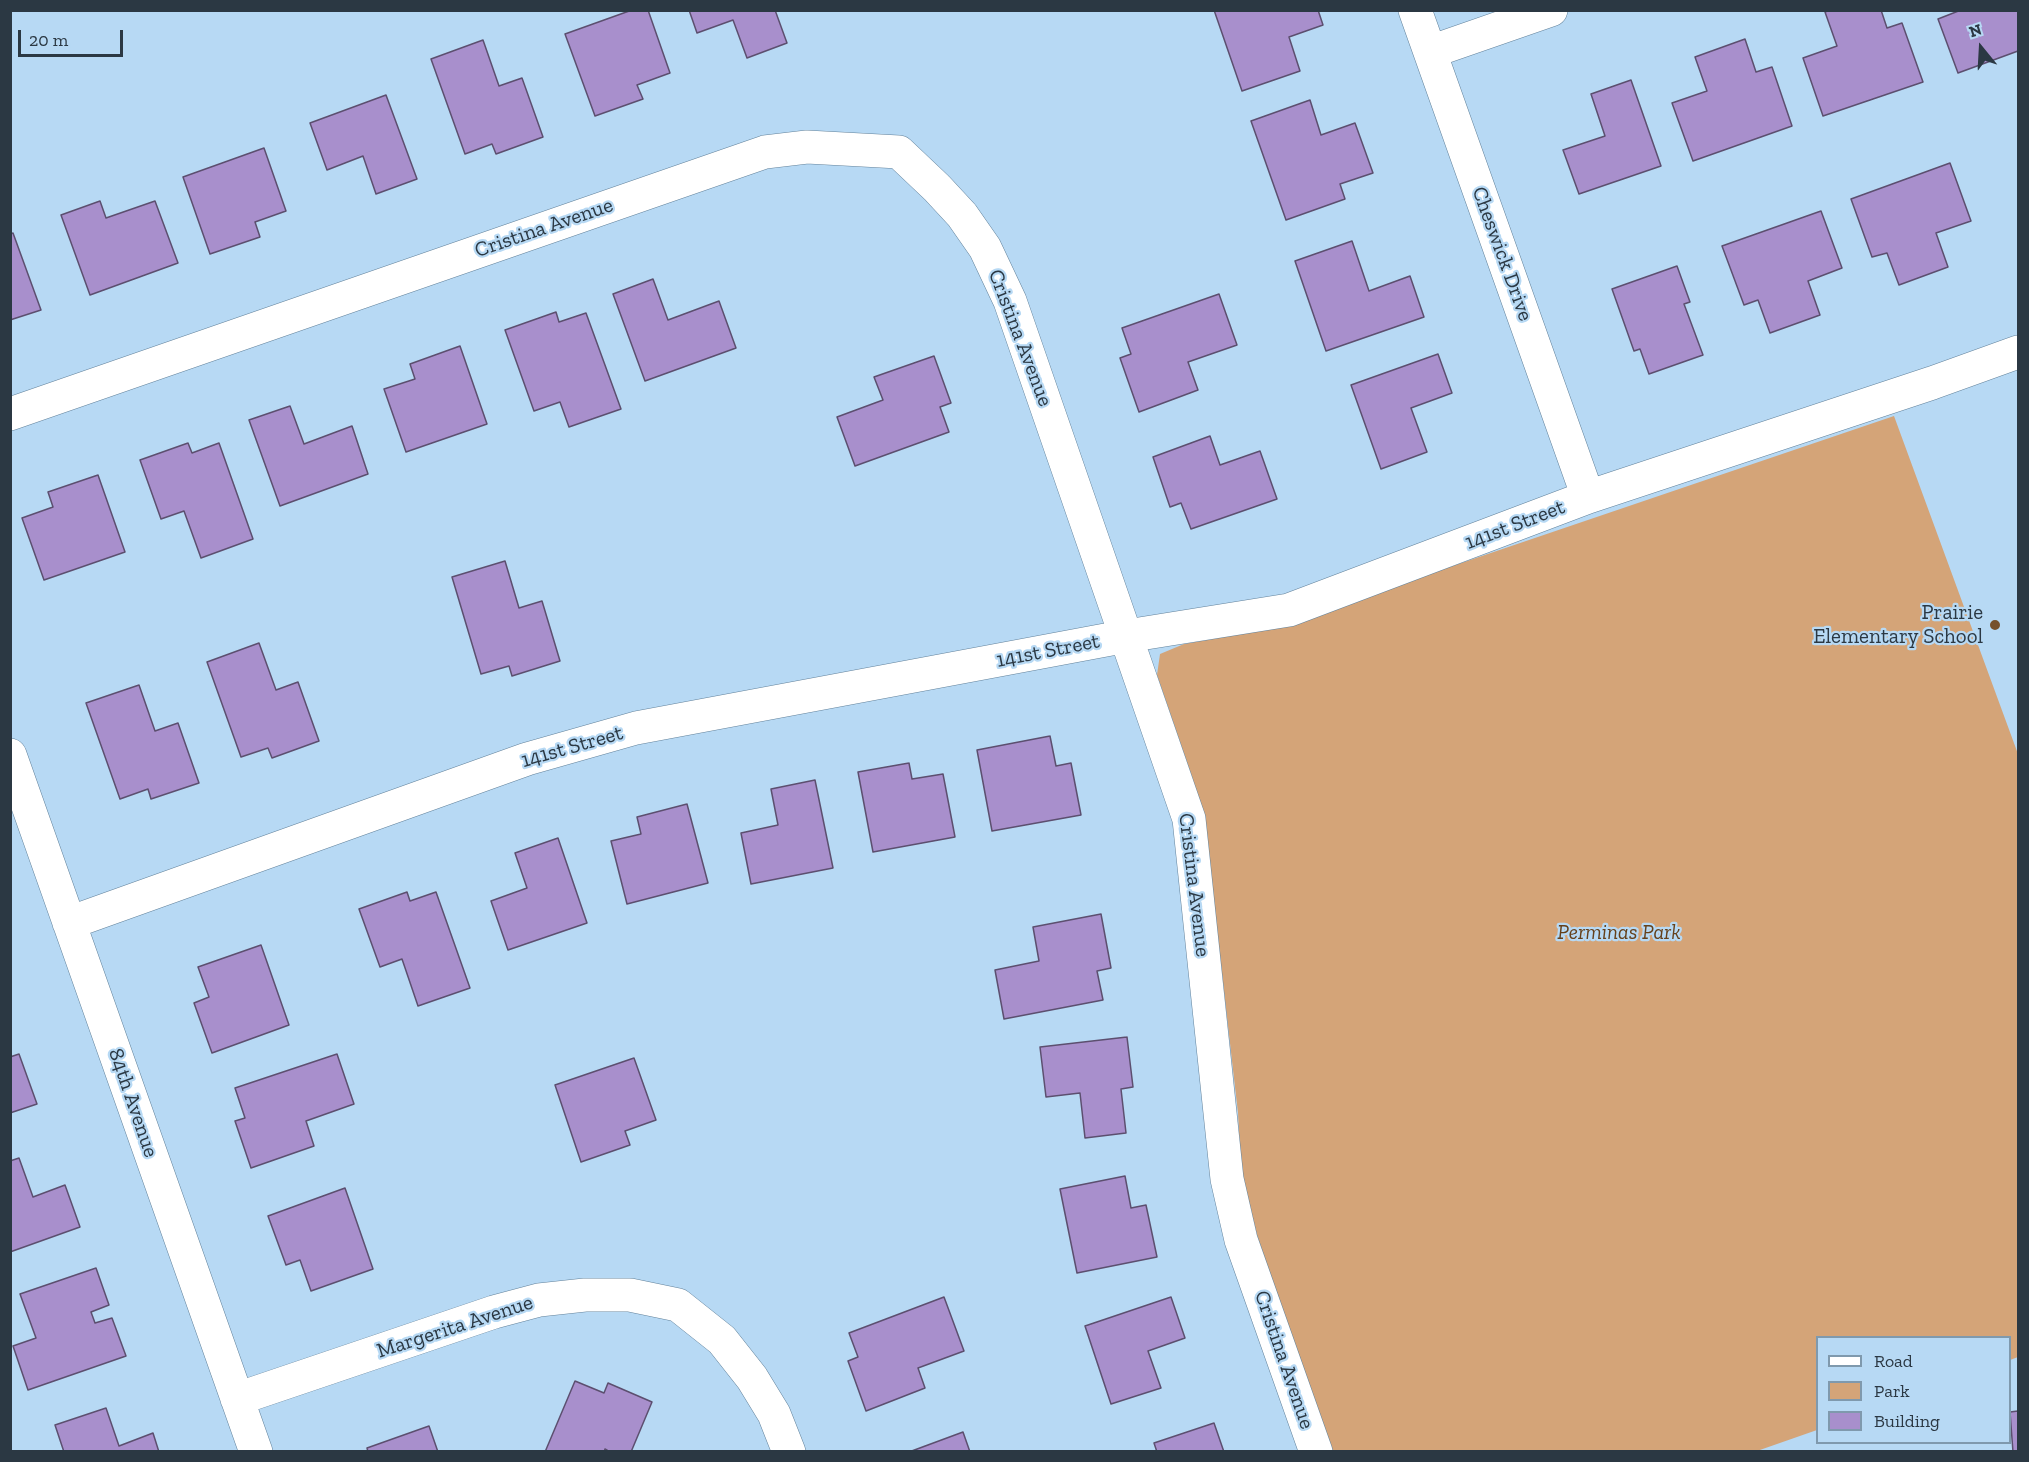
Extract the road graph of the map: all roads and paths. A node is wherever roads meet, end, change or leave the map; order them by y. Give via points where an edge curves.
1 (1415, 10) edge
2 (1551, 10) edge
3 (1430, 52) junction
4 (2019, 352) edge
5 (10, 414) edge
6 (1588, 497) junction
7 (1127, 636) junction
8 (10, 755) edge
9 (69, 923) junction
10 (237, 1399) junction
11 (256, 1452) edge
12 (789, 1452) edge
13 (1316, 1452) edge

1 - 3 street, Cheswick Drive
2 - 3 street
3 - 6 street, Cheswick Drive
4 - 6 street, 141st Street
5 - 7 street, Cristina Avenue via 765,152 807,147 899,152 962,215 985,248 1010,301
6 - 7 street, 141st Street via 1289,610
7 - 9 street, 141st Street via 636,728 527,759
7 - 13 street, Cristina Avenue via 1189,819 1230,1189 1241,1240
8 - 9 street, 84th Avenue
9 - 10 street, 84th Avenue
10 - 11 street, 84th Avenue
10 - 12 street, Margerita Avenue via 539,1300 630,1295 678,1305 722,1340 774,1414

